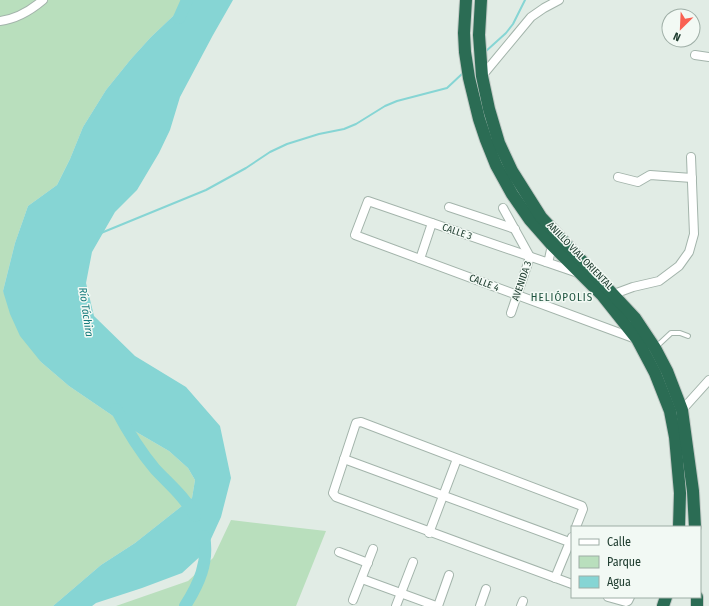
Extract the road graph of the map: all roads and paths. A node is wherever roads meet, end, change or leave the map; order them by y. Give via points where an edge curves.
1 (42, 0) edge
2 (466, 0) edge
3 (481, 0) edge
4 (559, 0) edge
5 (0, 21) edge
6 (695, 55) dead end
7 (709, 57) edge
8 (482, 76) junction
9 (691, 157) dead end
10 (618, 177) dead end
11 (692, 178) junction
12 (449, 207) dead end
13 (503, 208) dead end
14 (432, 223) junction
15 (515, 229) junction
16 (355, 235) joint
17 (552, 245) junction
18 (530, 257) junction
19 (420, 259) junction
20 (546, 262) junction
21 (581, 274) junction
22 (614, 294) junction
23 (517, 296) junction
24 (511, 313) dead end
25 (620, 317) junction
26 (612, 330) junction
27 (688, 336) dead end
28 (637, 339) junction
29 (655, 348) junction
30 (709, 380) edge
31 (682, 410) junction
32 (344, 459) junction
33 (457, 459) junction
34 (443, 495) junction
35 (576, 526) edge
36 (679, 526) edge
37 (695, 526) edge
38 (429, 533) junction
39 (571, 541) edge
40 (373, 549) dead end
41 (339, 552) dead end
42 (413, 562) dead end
43 (368, 563) junction
44 (449, 575) dead end
45 (556, 578) junction
46 (362, 579) junction
47 (571, 584) edge
48 (486, 589) dead end
49 (401, 593) junction
50 (611, 598) edge
51 (629, 598) edge
52 (354, 600) dead end
53 (396, 606) edge
54 (437, 606) edge
55 (480, 606) edge

1 - 5 street via 34,8 16,18
2 - 17 highway, ANILLO VIAL ORIENTAL via 465,52 470,84 486,140 512,194
3 - 8 highway, ANILLO VIAL ORIENTAL via 479,35
4 - 8 street via 531,17
6 - 7 street
8 - 22 highway, ANILLO VIAL ORIENTAL via 499,142 523,191 541,217
9 - 11 street
10 - 11 street via 638,182 650,175
11 - 22 street via 694,234 688,252 679,266 659,281
12 - 15 street
13 - 15 street, AVENIDA 3
14 - 16 street, CALLE 3 via 368,201
14 - 18 street, CALLE 3
14 - 19 street
15 - 18 street, AVENIDA 3
16 - 19 street, CALLE 4
17 - 20 street
17 - 21 highway, ANILLO VIAL ORIENTAL
18 - 20 street, CALLE 3
18 - 23 street, AVENIDA 3
19 - 23 street, CALLE 4
20 - 21 street, CALLE 3
21 - 25 highway, ANILLO VIAL ORIENTAL
22 - 29 highway, ANILLO VIAL ORIENTAL via 635,318
23 - 24 street, AVENIDA 3
23 - 26 street, CALLE 4
25 - 26 street
25 - 28 highway, ANILLO VIAL ORIENTAL
26 - 28 street, CALLE 4
27 - 29 lane via 671,333
28 - 36 highway, ANILLO VIAL ORIENTAL via 655,373 670,411 679,486
29 - 31 highway, ANILLO VIAL ORIENTAL
30 - 31 street
31 - 37 highway, ANILLO VIAL ORIENTAL
32 - 33 street via 356,423 361,422
32 - 34 street
32 - 38 street via 334,496
33 - 34 street
33 - 35 street via 582,506
34 - 38 street
34 - 39 street
38 - 45 street
39 - 45 street
40 - 43 street
41 - 43 street
42 - 49 street
43 - 46 street
44 - 54 street
45 - 47 street
46 - 49 street
46 - 52 street
48 - 55 street
49 - 53 street
49 - 54 street
50 - 51 street via 622,602

